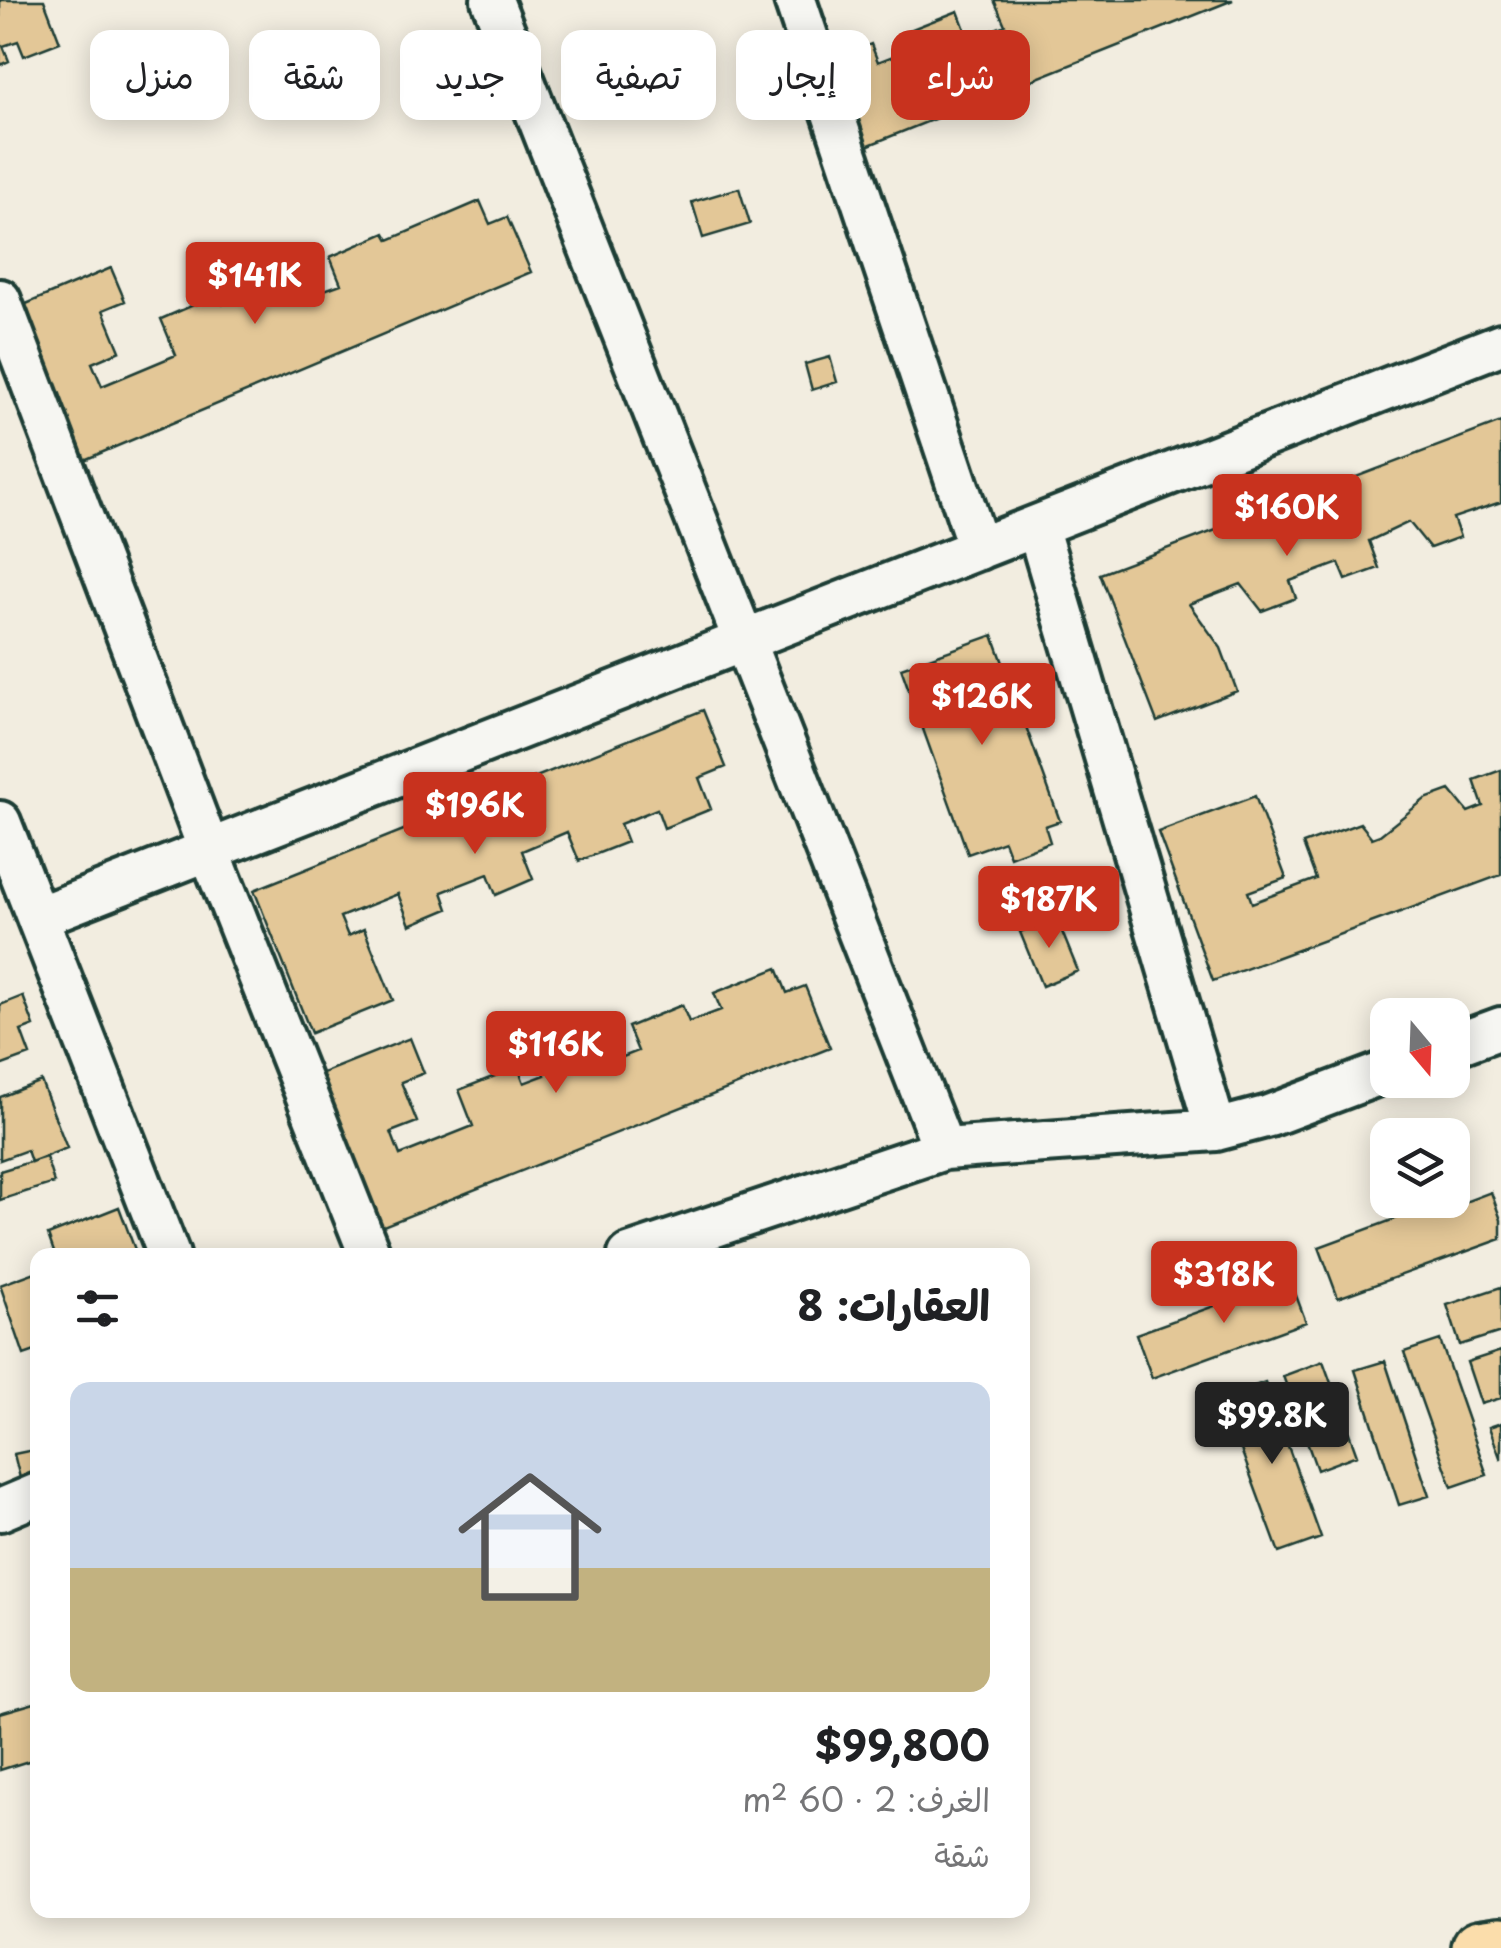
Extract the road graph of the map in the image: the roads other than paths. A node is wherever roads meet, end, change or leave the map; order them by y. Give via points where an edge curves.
1 (492, 0) edge
2 (794, 0) edge
3 (0, 300) edge
4 (1501, 344) edge
5 (1037, 526) junction
6 (978, 548) junction
7 (746, 639) junction
8 (0, 822) edge
9 (209, 850) junction
10 (38, 917) junction
11 (1501, 1028) edge
12 (1470, 1039) edge
13 (1370, 1078) edge
14 (1216, 1130) junction
15 (944, 1148) junction
16 (165, 1248) edge
17 (367, 1248) edge
18 (650, 1248) edge
19 (30, 1497) edge
20 (0, 1510) edge
21 (1501, 1945) edge
22 (1480, 1948) edge

1 - 7 street
2 - 6 street
3 - 9 street
4 - 5 street
5 - 6 street
5 - 14 street
6 - 7 street
7 - 9 street
7 - 15 street
8 - 10 street
9 - 10 street
9 - 17 street
10 - 16 street
11 - 12 street
13 - 14 street
14 - 15 street
15 - 18 street
19 - 20 street
21 - 22 highway

